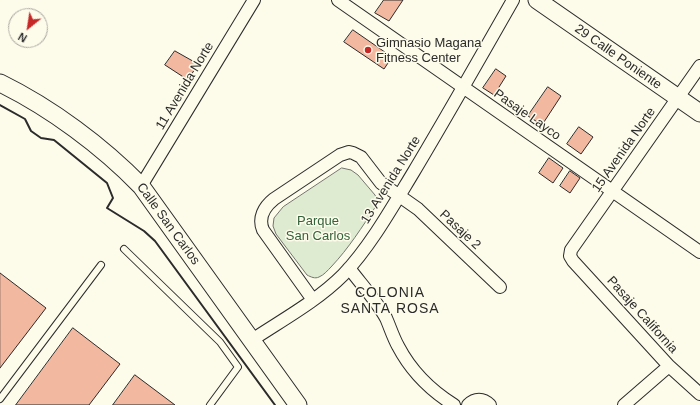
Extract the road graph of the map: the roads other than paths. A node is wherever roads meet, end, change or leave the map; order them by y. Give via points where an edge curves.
1 (254, 0) edge
2 (338, 0) edge
3 (513, 0) edge
4 (537, 0) edge
5 (700, 66) edge
6 (0, 83) edge
7 (464, 88) junction
8 (677, 98) junction
9 (700, 114) edge
10 (141, 186) junction
11 (612, 191) junction
12 (399, 195) junction
13 (124, 249) dead end
14 (571, 250) joint
15 (700, 252) edge
16 (102, 265) dead end
17 (349, 268) junction
18 (500, 287) dead end
19 (313, 300) junction
20 (252, 340) junction
21 (669, 366) junction
22 (700, 394) edge
23 (0, 399) edge
24 (210, 405) edge
25 (298, 405) edge
26 (454, 405) edge
27 (468, 405) edge
28 (490, 405) edge
29 (624, 405) edge

1 - 10 street, 11 Avenida Norte
2 - 7 street, Pasaje Layco
3 - 7 street, 13 Avenida Norte
4 - 8 street, 29 Calle Poniente
5 - 8 street, 15 Avenida Norte
6 - 10 street, Calle San Carlos via 25,95 82,134 122,166
7 - 11 street, Pasaje Layco
7 - 12 street, 13 Avenida Norte
8 - 9 street, 29 Calle Poniente
8 - 11 street, 15 Avenida Norte
10 - 20 street, Calle San Carlos
11 - 14 street, 15 Avenida Norte
11 - 15 street, Pasaje Layco
12 - 17 street, 13 Avenida Norte
12 - 18 street, Pasaje 2 via 418,209
12 - 19 street, Pasaje 2 via 377,179 360,157 349,152 340,155 267,205 261,220 263,230
13 - 24 lane via 220,342 238,367
14 - 21 street, Pasaje California via 570,256 573,261
16 - 23 lane
17 - 19 street, 13 Avenida Norte
17 - 26 street via 381,310 413,370 434,391
19 - 20 street, 13 Avenida Norte
20 - 25 street, Calle San Carlos
21 - 22 street, Pasaje California
21 - 29 street
27 - 28 street via 481,399

